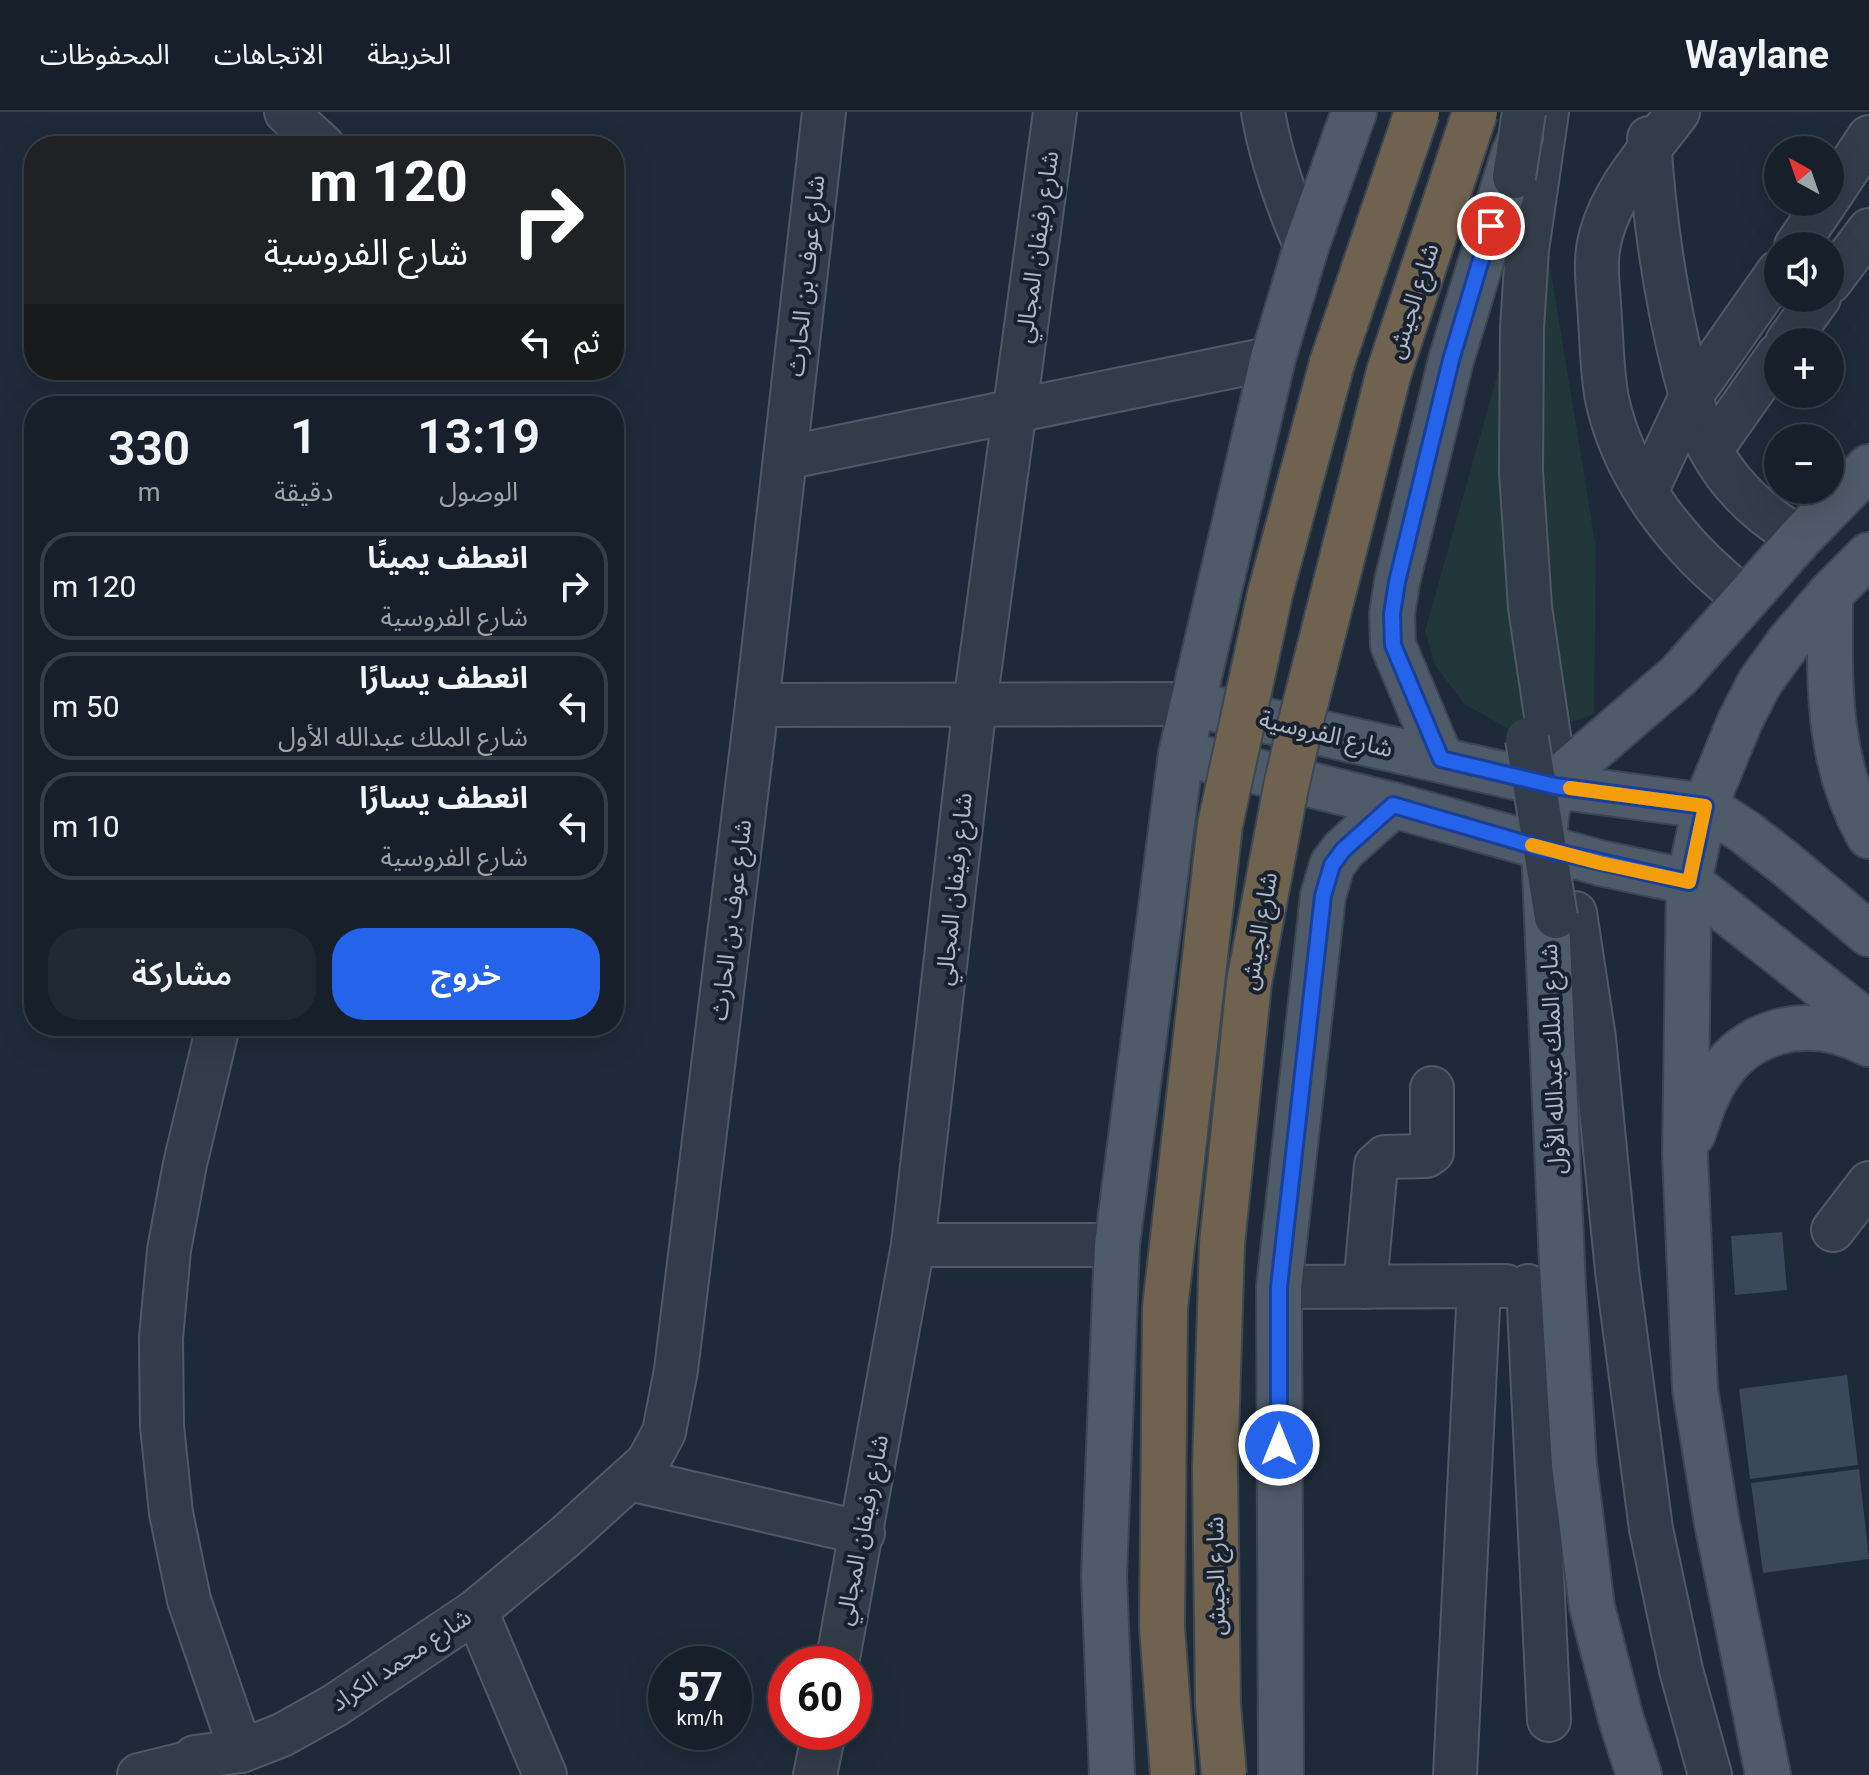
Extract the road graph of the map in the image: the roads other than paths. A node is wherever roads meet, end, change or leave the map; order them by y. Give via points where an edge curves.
1 (286, 112) edge
2 (824, 112) edge
3 (1055, 112) edge
4 (1263, 112) edge
5 (1354, 112) edge
6 (1417, 112) edge
7 (1475, 112) edge
8 (1524, 112) edge
9 (1534, 112) edge
10 (1547, 112) edge
11 (1678, 112) edge
12 (1648, 132) edge
13 (312, 136) edge
14 (1869, 137) edge
15 (1844, 175) edge
16 (1524, 180) junction
17 (1869, 230) edge
18 (1306, 247) junction
19 (1844, 261) edge
20 (1764, 292) edge
21 (1273, 358) junction
22 (1764, 375) edge
23 (1691, 396) junction
24 (1016, 409) junction
25 (1711, 450) junction
26 (785, 458) junction
27 (1869, 467) edge
28 (1647, 490) junction
29 (1800, 538) junction
30 (1869, 555) edge
31 (1830, 594) junction
32 (1746, 599) junction
33 (975, 704) junction
34 (1192, 704) junction
35 (757, 705) junction
36 (1181, 754) junction
37 (1544, 758) junction
38 (1441, 759) junction
39 (1393, 805) junction
40 (1705, 806) junction
41 (1869, 836) edge
42 (1544, 849) junction
43 (1689, 882) junction
44 (1565, 915) junction
45 (1869, 934) edge
46 (1869, 1024) edge
47 (216, 1036) edge
48 (1869, 1044) edge
49 (1432, 1088) dead end
50 (1685, 1155) junction
51 (1869, 1183) edge
52 (1833, 1230) dead end
53 (913, 1245) junction
54 (1117, 1245) junction
55 (1545, 1286) junction
56 (1279, 1287) junction
57 (1365, 1287) junction
58 (1479, 1287) junction
59 (630, 1479) junction
60 (863, 1533) junction
61 (476, 1611) junction
62 (841, 1646) edge
63 (1549, 1720) dead end
64 (820, 1750) edge
65 (241, 1751) junction
66 (139, 1775) edge
67 (545, 1775) edge
68 (815, 1775) edge
69 (1112, 1775) edge
70 (1173, 1775) edge
71 (1224, 1775) edge
72 (1281, 1775) edge
73 (1455, 1775) edge
74 (1639, 1775) edge
75 (1689, 1775) edge
76 (1710, 1775) edge
77 (1768, 1775) edge

1 - 13 street
2 - 26 street, شارع عوف بن الحارث
3 - 24 street, شارع رفيفان المجالي
4 - 18 street via 1274,164
5 - 18 main road
6 - 70 highway, شارع الجيش, bridge via 1332,363 1270,594 1220,825 1165,1308 1162,1627
7 - 71 highway, شارع الجيش, bridge via 1389,372 1295,745 1249,983 1222,1244 1215,1468
8 - 16 street, bridge
9 - 38 main road via 1514,153 1451,360 1392,614 1393,645
10 - 16 street
11 - 12 street
12 - 23 street via 1662,275
12 - 28 street via 1609,212 1597,266 1606,397
14 - 15 street
16 - 37 street via 1521,472
17 - 19 street
18 - 21 main road
20 - 23 street
21 - 24 street
21 - 34 main road
22 - 25 street
23 - 25 street
23 - 28 street
24 - 26 street
24 - 33 street, شارع رفيفان المجالي
25 - 29 street via 1750,503
26 - 35 street, شارع عوف بن الحارث
27 - 29 main road, شارع الملك عبدالله الأول
28 - 32 street via 1690,551
29 - 32 main road, شارع الملك عبدالله الأول
30 - 31 main road
31 - 40 main road via 1760,682
31 - 41 main road via 1829,702 1840,764
32 - 37 main road, شارع الملك عبدالله الأول via 1679,675 1583,756
33 - 34 street, شارع الفروسية
33 - 35 street, شارع الفروسية
33 - 53 street, شارع رفيفان المجالي
34 - 36 main road
34 - 38 main road, شارع الفروسية
35 - 59 street, شارع عوف بن الحارث via 671,1403 664,1432 648,1462
36 - 39 main road
36 - 54 main road
37 - 38 main road, شارع الفروسية
37 - 40 main road, شارع الفروسية
37 - 42 main road, شارع الملك عبدالله الأول
37 - 44 street
39 - 42 main road
39 - 56 main road via 1343,850 1332,865 1323,896
40 - 43 main road
40 - 45 main road, شارع الفروسية via 1786,864
42 - 43 main road
42 - 55 main road, شارع الملك عبدالله الأول
43 - 46 main road
43 - 50 main road
44 - 75 street via 1628,1528 1655,1658
44 - 76 street via 1594,1038 1617,1271 1651,1529
47 - 65 street via 169,1250 161,1338 162,1426 171,1513 189,1600
48 - 50 main road via 1814,1027 1765,1035 1742,1049 1721,1072
49 - 57 street via 1432,1152 1385,1157 1376,1165
50 - 77 main road via 1695,1389
51 - 52 street
53 - 54 street
53 - 60 street, شارع رفيفان المجالي
54 - 69 main road via 1104,1576
55 - 58 street
55 - 63 street
55 - 74 main road, شارع الملك عبدالله الأول via 1592,1607
56 - 57 street
56 - 72 main road
57 - 58 street
58 - 73 street
59 - 60 street
59 - 61 street, شارع محمد الكراد
60 - 62 street, شارع رفيفان المجالي
61 - 65 street, شارع محمد الكراد via 334,1706
61 - 67 street
64 - 68 street
65 - 66 street, شارع محمد الكراد via 195,1757

